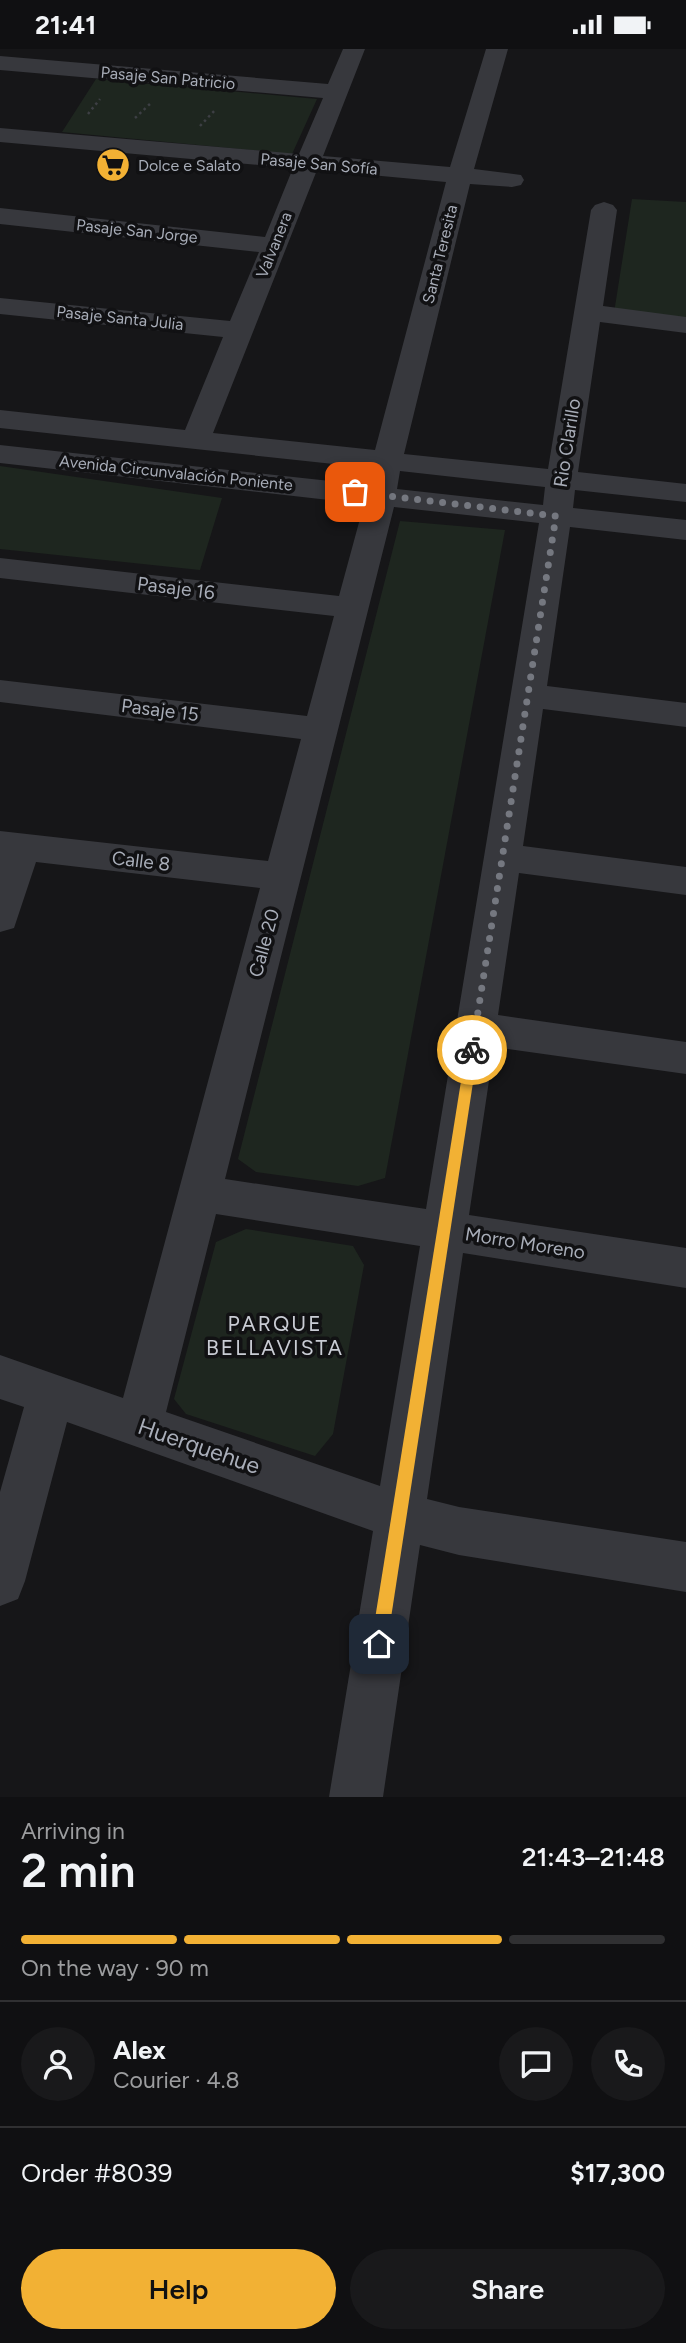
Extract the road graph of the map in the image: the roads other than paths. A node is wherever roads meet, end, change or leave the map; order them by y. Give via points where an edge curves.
1 (354, 49) edge
2 (497, 49) edge
3 (0, 63) edge
4 (336, 92) junction
5 (0, 135) edge
6 (307, 163) junction
7 (460, 176) junction
8 (512, 180) dead end
9 (604, 210) dead end
10 (0, 216) edge
11 (274, 246) junction
12 (0, 306) edge
13 (588, 312) junction
14 (686, 325) edge
15 (239, 330) junction
16 (0, 419) edge
17 (195, 441) junction
18 (0, 454) edge
19 (384, 478) junction
20 (686, 493) edge
21 (559, 498) junction
22 (686, 530) edge
23 (0, 568) edge
24 (352, 608) junction
25 (0, 691) edge
26 (528, 695) junction
27 (686, 715) edge
28 (320, 729) junction
29 (11, 845) edge
30 (502, 857) junction
31 (282, 877) junction
32 (686, 881) edge
33 (0, 918) edge
34 (475, 1028) junction
35 (686, 1058) edge
36 (198, 1193) junction
37 (443, 1231) junction
38 (686, 1268) edge
39 (0, 1377) edge
40 (51, 1395) junction
41 (139, 1425) junction
42 (398, 1516) junction
43 (686, 1567) edge
44 (0, 1581) edge
45 (356, 1797) edge

1 - 4 street, Valvanera
2 - 7 street, Santa Teresita
3 - 4 street, Pasaje San Patricio
4 - 6 street, Valvanera
5 - 6 street, Pasaje San Sofía
6 - 7 street, Pasaje San Sofía
6 - 11 street, Valvanera
7 - 8 street, Pasaje San Sofía
7 - 19 street, Santa Teresita
9 - 13 street, Rio Clarillo
10 - 11 street, Pasaje San Jorge
11 - 15 street, Valvanera
12 - 15 street, Pasaje Santa Julia
13 - 14 street
13 - 21 street, Rio Clarillo
15 - 17 street, Valvanera
16 - 17 street, Avenida Circunvalación Poniente
17 - 19 street, Avenida Circunvalación Poniente
18 - 19 street, Avenida Circunvalación Poniente
19 - 21 street, Avenida Circunvalación Poniente
19 - 24 street, Calle 20
20 - 21 street, Avenida Circunvalación Poniente
21 - 22 street, Avenida Circunvalación Poniente
21 - 26 street, Rio Clarillo
23 - 24 street, Pasaje 16
24 - 28 street, Calle 20
25 - 28 street, Pasaje 15
26 - 27 street
26 - 30 street, Rio Clarillo
28 - 31 street, Calle 20
29 - 31 street, Calle 8
29 - 33 street
30 - 32 street
30 - 34 street, Rio Clarillo
31 - 36 street, Calle 20
34 - 35 street
34 - 37 street, Rio Clarillo
36 - 37 street, Morro Moreno
36 - 41 street, Calle 20
37 - 38 street, Morro Moreno
37 - 42 street, Rio Clarillo
39 - 40 street, Huerquehue
40 - 41 street, Huerquehue
40 - 44 street
41 - 42 street, Huerquehue
42 - 43 street, Huerquehue via 458,1531
42 - 45 street, Rio Clarillo

